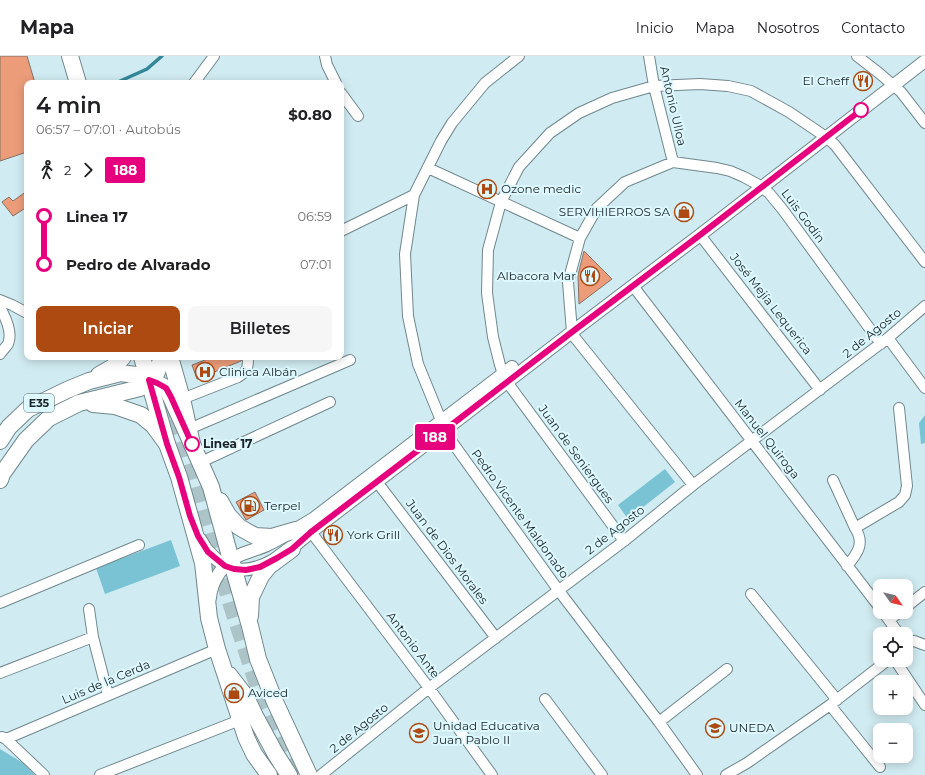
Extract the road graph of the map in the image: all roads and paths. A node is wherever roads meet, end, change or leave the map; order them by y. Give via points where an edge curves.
1 (70, 56) edge
2 (214, 56) edge
3 (325, 56) edge
4 (519, 56) edge
5 (649, 56) edge
6 (857, 56) edge
7 (918, 56) edge
8 (925, 61) edge
9 (77, 80) edge
10 (196, 80) edge
11 (334, 80) edge
12 (891, 82) junction
13 (654, 86) junction
14 (344, 97) edge
15 (358, 116) dead end
16 (925, 123) edge
17 (823, 135) junction
18 (673, 162) junction
19 (428, 168) junction
20 (762, 188) junction
21 (414, 195) junction
22 (501, 202) junction
23 (344, 230) edge
24 (700, 235) junction
25 (580, 238) junction
26 (925, 262) edge
27 (633, 286) junction
28 (0, 300) edge
29 (925, 306) edge
30 (0, 307) edge
31 (24, 311) edge
32 (571, 327) junction
33 (884, 341) junction
34 (0, 354) edge
35 (120, 360) edge
36 (143, 360) edge
37 (161, 360) edge
38 (171, 360) edge
39 (248, 360) edge
40 (350, 360) dead end
41 (505, 378) junction
42 (149, 380) junction
43 (89, 382) junction
44 (925, 388) edge
45 (820, 390) junction
46 (182, 399) junction
47 (330, 402) dead end
48 (79, 403) junction
49 (899, 408) dead end
50 (443, 426) junction
51 (191, 436) junction
52 (0, 440) edge
53 (752, 441) junction
54 (167, 444) junction
55 (201, 462) junction
56 (0, 480) edge
57 (833, 480) dead end
58 (377, 482) junction
59 (694, 485) junction
60 (211, 487) junction
61 (190, 516) junction
62 (854, 528) junction
63 (303, 531) junction
64 (624, 541) junction
65 (139, 545) dead end
66 (292, 549) junction
67 (230, 565) junction
68 (847, 566) junction
69 (560, 590) junction
70 (925, 592) edge
71 (751, 594) dead end
72 (873, 599) edge
73 (913, 601) edge
74 (0, 603) edge
75 (89, 609) dead end
76 (209, 618) junction
77 (250, 626) junction
78 (93, 637) junction
79 (496, 638) junction
80 (913, 641) edge
81 (925, 645) edge
82 (217, 649) junction
83 (222, 666) junction
84 (879, 667) edge
85 (900, 667) edge
86 (727, 669) dead end
87 (0, 673) edge
88 (429, 688) junction
89 (108, 695) junction
90 (545, 699) dead end
91 (834, 702) junction
92 (925, 705) edge
93 (240, 720) junction
94 (659, 722) junction
95 (3, 738) edge
96 (880, 767) dead end
97 (44, 775) edge
98 (102, 775) edge
99 (269, 775) edge
100 (289, 775) edge
101 (309, 775) edge
102 (321, 775) edge
103 (492, 775) edge
104 (602, 775) edge
105 (697, 775) edge
106 (726, 775) edge

1 - 9 main road
2 - 10 street
3 - 11 street
4 - 19 street, Pedro Vicente Maldonado via 485,83 467,104 441,141
5 - 13 street, Antonio Ulloa
6 - 12 street
7 - 12 street
8 - 12 street
12 - 16 street via 902,92
12 - 17 street
13 - 17 street, Juan de Seniergues via 700,84 751,91
13 - 18 street, Antonio Ulloa
13 - 22 street, Juan de Seniergues via 612,98 579,113 550,133 519,167
14 - 15 street
17 - 20 street
17 - 26 street, Juan de Seniergues via 835,145
18 - 20 street, Luis Godín via 730,171
18 - 25 street via 625,182 597,208
19 - 21 street, Pedro Vicente Maldonado
19 - 22 street
20 - 24 street
20 - 32 street
20 - 33 street, Luis Godín via 783,210
21 - 23 street
21 - 50 street, Pedro Vicente Maldonado via 405,254 408,316 418,364
22 - 25 street
22 - 41 street, Juan de Seniergues via 488,250 487,293 493,337
24 - 27 street
24 - 45 street, José Mejía Lequerica
25 - 32 street via 568,282
27 - 32 street
27 - 53 street, Manuel Quiroga
28 - 31 street
29 - 33 street, 2 de Agosto
30 - 34 street via 9,334 8,344
32 - 41 street
32 - 59 street via 576,339
33 - 44 street, Luis Godín
33 - 45 street, 2 de Agosto
35 - 43 main road, E35
36 - 42 main road
37 - 42 main road, E35 via 158,372
38 - 46 main road
39 - 46 street via 245,373
40 - 51 street
41 - 50 street
41 - 64 street, Juan de Seniergues
42 - 43 main road via 136,375 121,374
42 - 48 main road, E35 via 138,389
42 - 51 main road via 166,388
42 - 54 main road
43 - 52 main road, E35 via 52,396 28,409 9,427
45 - 53 street, 2 de Agosto
46 - 51 main road
47 - 55 street
48 - 54 main road via 115,406 141,415 153,425
48 - 56 main road, E35 via 49,418 26,440
49 - 62 street via 906,492 899,502
50 - 58 street
50 - 63 street via 313,519
50 - 69 street, Pedro Vicente Maldonado
51 - 55 main road
53 - 59 street, 2 de Agosto
53 - 68 street, Manuel Quiroga
54 - 61 main road
55 - 60 main road
57 - 62 street
58 - 63 street
58 - 79 street, Juan de Dios Morales
59 - 64 street, 2 de Agosto
60 - 63 main road via 233,521 255,536 272,537
60 - 67 main road
61 - 67 street via 208,552
61 - 76 main road via 203,563
62 - 68 street via 860,542 856,554
63 - 66 street
63 - 67 street via 240,555
63 - 88 street, Antonio Ante
64 - 69 street, 2 de Agosto
65 - 74 street
66 - 67 street via 260,567 246,570
66 - 77 main road via 268,566 261,576 251,597
67 - 76 street via 214,580 210,591
67 - 77 main road
68 - 72 street, Manuel Quiroga
69 - 79 street, 2 de Agosto
69 - 94 street, Pedro Vicente Maldonado
70 - 73 street
71 - 91 street
75 - 78 street
76 - 82 main road
77 - 101 main road via 258,659 275,702
78 - 87 street
78 - 89 street
79 - 88 street, 2 de Agosto
80 - 81 street
82 - 83 main road
82 - 89 street, Luis de la Cerda
83 - 93 main road
83 - 100 main road via 246,697
84 - 91 street
85 - 92 street
86 - 94 street
88 - 102 street, 2 de Agosto
88 - 103 street, Antonio Ante
89 - 95 street, Luis de la Cerda
90 - 104 street
91 - 96 street
91 - 106 street via 747,764
93 - 98 street
93 - 99 main road via 254,754
94 - 105 street, Pedro Vicente Maldonado
95 - 97 street

